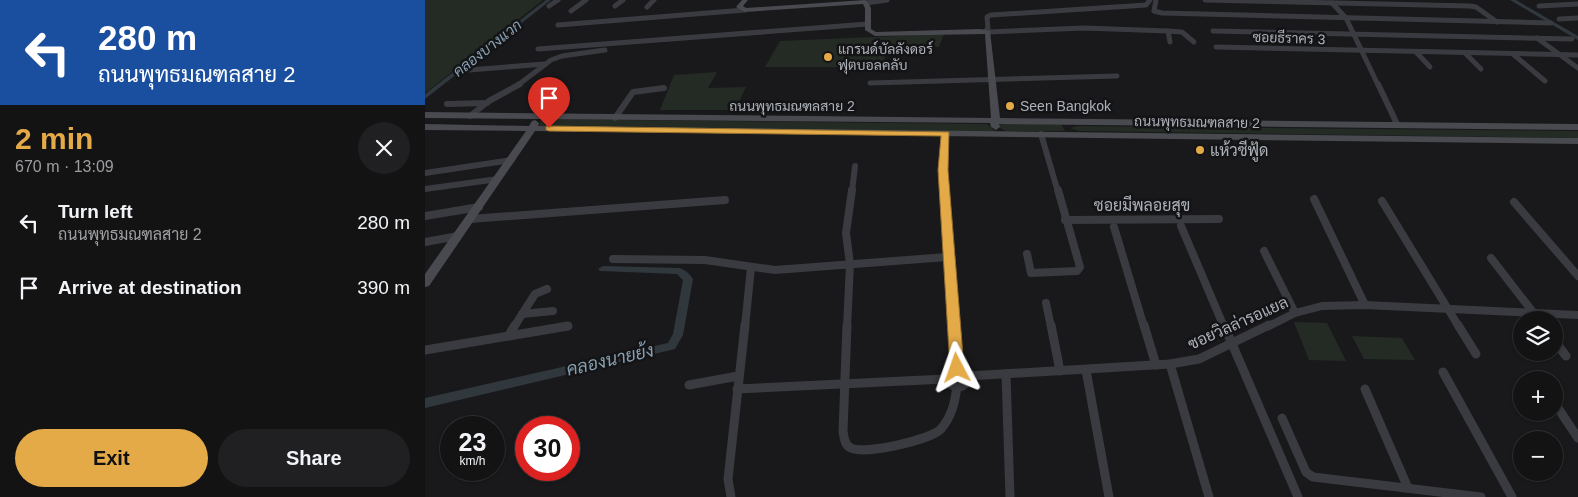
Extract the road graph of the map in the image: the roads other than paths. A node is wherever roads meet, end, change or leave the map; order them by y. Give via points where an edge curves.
1 (558, 0) edge
2 (587, 0) edge
3 (623, 0) edge
4 (655, 0) edge
5 (745, 0) edge
6 (887, 0) edge
7 (1149, 0) edge
8 (1156, 0) edge
9 (1205, 0) edge
10 (866, 3) junction
11 (1332, 3) junction
12 (1578, 4) edge
13 (549, 6) dead end
14 (615, 6) dead end
15 (1539, 6) dead end
16 (647, 7) dead end
17 (745, 10) junction
18 (571, 11) dead end
19 (1346, 18) junction
20 (1578, 18) edge
21 (1559, 19) dead end
22 (805, 21) dead end
23 (1497, 22) junction
24 (1551, 23) dead end
25 (867, 24) junction
26 (558, 25) dead end
27 (803, 29) junction
28 (1168, 31) junction
29 (1213, 31) dead end
30 (987, 32) junction
31 (1353, 35) junction
32 (1537, 38) junction
33 (1572, 39) dead end
34 (1170, 42) dead end
35 (1194, 42) dead end
36 (1217, 47) dead end
37 (538, 49) dead end
38 (605, 50) dead end
39 (1362, 51) junction
40 (1417, 52) junction
41 (1465, 53) junction
42 (1514, 55) junction
43 (1560, 55) junction
44 (1578, 56) edge
45 (544, 64) junction
46 (1430, 68) dead end
47 (1578, 68) edge
48 (1481, 69) dead end
49 (469, 70) dead end
50 (1117, 76) dead end
51 (993, 80) junction
52 (1545, 81) dead end
53 (870, 84) dead end
54 (664, 88) dead end
55 (487, 103) junction
56 (447, 104) dead end
57 (427, 115) edge
58 (472, 116) junction
59 (526, 117) junction
60 (615, 118) junction
61 (996, 121) junction
62 (1075, 121) junction
63 (1397, 124) junction
64 (425, 127) edge
65 (457, 127) junction
66 (1578, 127) edge
67 (533, 128) junction
68 (946, 134) junction
69 (1011, 134) junction
70 (1041, 134) junction
71 (1076, 134) junction
72 (1578, 141) edge
73 (511, 160) junction
74 (855, 166) dead end
75 (425, 173) edge
76 (498, 179) junction
77 (425, 189) edge
78 (1314, 198) dead end
79 (725, 200) dead end
80 (1382, 201) dead end
81 (1514, 202) dead end
82 (479, 207) junction
83 (425, 216) edge
84 (470, 219) junction
85 (1219, 219) dead end
86 (1065, 220) junction
87 (1181, 226) dead end
88 (1114, 227) dead end
89 (458, 236) junction
90 (425, 242) edge
91 (1264, 251) dead end
92 (1027, 254) dead end
93 (947, 257) junction
94 (1491, 258) dead end
95 (613, 259) dead end
96 (850, 264) junction
97 (751, 267) junction
98 (1578, 276) edge
99 (427, 278) edge
100 (547, 289) dead end
101 (1046, 303) dead end
102 (1365, 305) junction
103 (1448, 308) junction
104 (553, 311) dead end
105 (1532, 311) edge
106 (1295, 312) junction
107 (523, 314) junction
108 (1513, 314) edge
109 (1563, 315) edge
110 (1578, 315) edge
111 (568, 326) dead end
112 (509, 335) junction
113 (1231, 345) junction
114 (425, 350) edge
115 (1563, 352) edge
116 (1476, 354) dead end
117 (1566, 356) dead end
118 (1170, 364) junction
119 (1157, 366) junction
120 (957, 368) junction
121 (1086, 370) junction
122 (1060, 371) junction
123 (1443, 372) dead end
124 (1006, 374) junction
125 (738, 376) junction
126 (969, 376) junction
127 (947, 379) junction
128 (845, 383) junction
129 (689, 385) dead end
130 (957, 386) junction
131 (1365, 389) dead end
132 (737, 390) junction
133 (1563, 416) edge
134 (1282, 418) dead end
135 (1578, 438) edge
136 (1408, 488) junction
137 (731, 497) edge
138 (1010, 497) edge
139 (1109, 497) edge
140 (1209, 497) edge
141 (1299, 497) edge
142 (1481, 497) edge
143 (1512, 497) edge

1 - 13 street
2 - 18 street
3 - 14 street
4 - 16 street
5 - 17 main road via 739,7
6 - 10 street
7 - 30 street via 1145,5 991,16 987,18
8 - 19 street via 1156,12
9 - 11 street
10 - 17 main road
10 - 25 main road
11 - 19 street
11 - 23 street via 1470,6
12 - 15 street
17 - 26 street
19 - 23 street
19 - 31 street
20 - 21 street
22 - 27 street
23 - 24 street
25 - 27 street
25 - 30 main road via 869,32 875,34
27 - 37 street
28 - 30 street via 1084,28
28 - 34 street
28 - 35 street via 1182,32
29 - 31 street
30 - 51 main road
31 - 32 street
31 - 39 street
32 - 33 street
32 - 43 street
36 - 39 street, ซอยธีราคร 3
38 - 45 street via 562,56
39 - 40 street, ซอยธีราคร 3
39 - 63 street
40 - 41 street, ซอยธีราคร 3
40 - 46 street
41 - 42 street, ซอยธีราคร 3
41 - 48 street
42 - 43 street, ซอยธีราคร 3
42 - 52 street
43 - 44 street, ซอยธีราคร 3
43 - 47 street
45 - 49 street
45 - 55 street via 518,85
50 - 51 street
51 - 53 street
51 - 61 main road
54 - 60 street via 633,92
55 - 56 street
55 - 58 street
57 - 58 main road, ถนนพุทธมณฑลสาย 2
58 - 59 main road, ถนนพุทธมณฑลสาย 2
58 - 65 main road via 479,118
59 - 60 main road, ถนนพุทธมณฑลสาย 2
59 - 67 main road via 534,121
60 - 61 main road, ถนนพุทธมณฑลสาย 2
61 - 62 main road, ถนนพุทธมณฑลสาย 2
61 - 69 main road via 994,125
62 - 63 main road, ถนนพุทธมณฑลสาย 2
62 - 71 main road via 1067,126
63 - 66 main road, ถนนพุทธมณฑลสาย 2
64 - 65 main road, ถนนพุทธมณฑลสาย 2
65 - 67 main road, ถนนพุทธมณฑลสาย 2
67 - 68 main road, ถนนพุทธมณฑลสาย 2
67 - 73 main road
68 - 69 main road, ถนนพุทธมณฑลสาย 2
68 - 93 street via 943,170
69 - 70 main road, ถนนพุทธมณฑลสาย 2
70 - 71 main road, ถนนพุทธมณฑลสาย 2
70 - 86 street
71 - 72 main road, ถนนพุทธมณฑลสาย 2
73 - 75 street
73 - 76 main road
74 - 96 street via 846,233
76 - 77 street
76 - 82 main road
78 - 102 street
79 - 84 street
80 - 103 street
81 - 98 street
82 - 83 street
82 - 84 main road
84 - 89 main road
85 - 86 street, ซอยมีพลอยสุข
86 - 92 street via 1079,269 1031,273
87 - 113 street
88 - 119 street
89 - 90 street
89 - 99 main road
91 - 106 street
93 - 96 street
93 - 120 street
94 - 105 street
95 - 97 street via 705,260
96 - 97 street via 775,270
96 - 128 street
97 - 125 street
100 - 107 street via 535,294
101 - 122 street
102 - 103 street, ซอยวิลล่ารอแยล
102 - 106 street, ซอยวิลล่ารอแยล via 1322,306
103 - 108 street, ซอยวิลล่ารอแยล
103 - 116 street
104 - 107 street
106 - 113 street, ซอยวิลล่ารอแยล
107 - 112 street
109 - 110 street, ซอยวิลล่ารอแยล
111 - 112 street
112 - 114 street
113 - 118 street, ซอยวิลล่ารอแยล via 1199,360
113 - 141 street
115 - 117 street
118 - 119 street, ซอยวิลล่ารอแยล
118 - 140 street
119 - 121 street, ซอยวิลล่ารอแยล
120 - 126 street via 964,369
120 - 127 street via 950,370
121 - 122 street, ซอยวิลล่ารอแยล
121 - 139 street
122 - 124 street, ซอยวิลล่ารอแยล
123 - 143 street
124 - 126 street, ซอยวิลล่ารอแยล
124 - 138 street
125 - 129 street
125 - 132 street
126 - 130 street via 967,382
127 - 128 street
127 - 130 street
128 - 130 street via 845,442 851,448 861,450 921,439 940,430 955,406
128 - 132 street
131 - 136 street
132 - 137 street via 728,479
133 - 135 street
134 - 136 street via 1310,475
136 - 142 street

